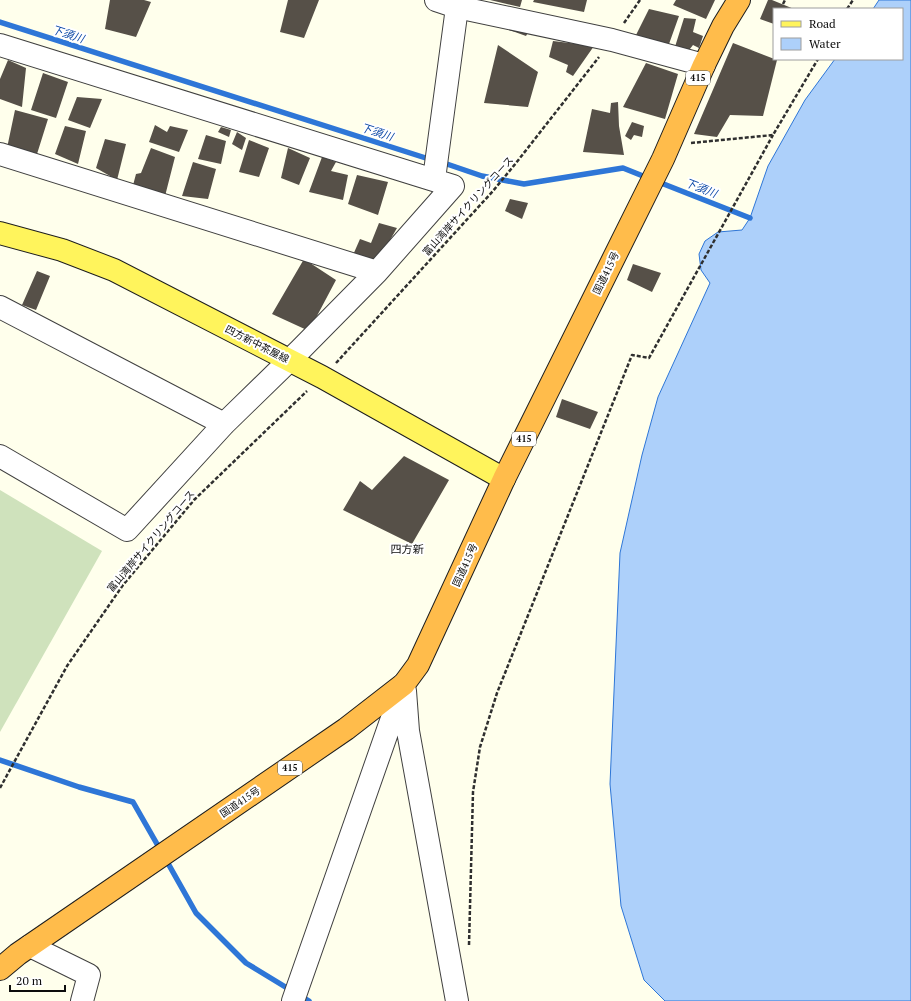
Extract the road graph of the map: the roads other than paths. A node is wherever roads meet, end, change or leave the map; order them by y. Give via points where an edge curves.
1 (436, 0) edge
2 (739, 0) edge
3 (458, 3) edge
4 (0, 45) edge
5 (704, 65) junction
6 (0, 154) edge
7 (434, 179) junction
8 (0, 234) edge
9 (376, 272) junction
10 (0, 307) edge
11 (289, 360) junction
12 (224, 424) junction
13 (0, 456) edge
14 (504, 479) junction
15 (404, 684) junction
16 (30, 946) junction
17 (0, 968) edge
18 (82, 1001) edge
19 (293, 1001) edge
20 (457, 1001) edge

1 - 3 street
2 - 5 highway, 国道415号 / 415
3 - 5 street
3 - 7 street
4 - 7 street
5 - 14 highway, 国道415号 / 415 via 666,152
6 - 9 street
7 - 9 street via 452,186
8 - 11 main road, 四方新中茶屋線 via 62,250 114,270
9 - 11 street
10 - 12 street
11 - 12 street
11 - 14 main road, 四方新中茶屋線
12 - 13 street via 127,530
14 - 15 highway, 国道415号 / 415 via 431,640
15 - 16 highway, 国道415号 / 415 via 346,729
15 - 19 street
15 - 20 street via 408,731
16 - 17 highway, 国道415号 / 415
16 - 18 street via 89,976

